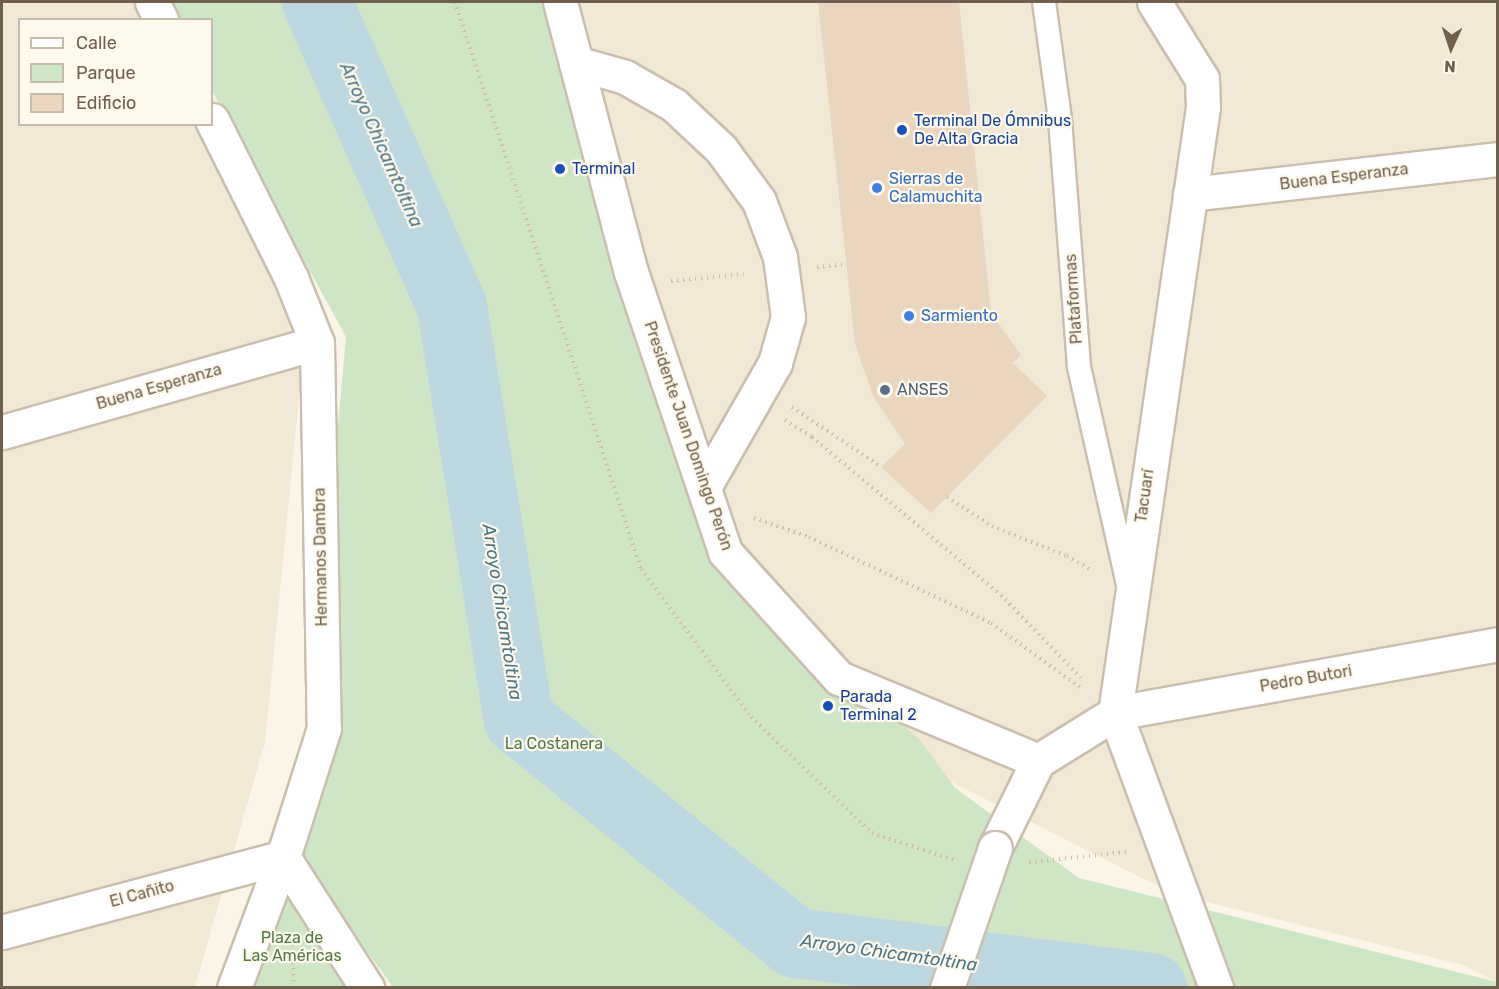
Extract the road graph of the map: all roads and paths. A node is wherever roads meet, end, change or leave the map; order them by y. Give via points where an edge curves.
1 (152, 2) edge
2 (560, 2) edge
3 (1044, 2) edge
4 (1154, 2) edge
5 (160, 18) edge
6 (576, 63) junction
7 (213, 122) edge
8 (1497, 159) edge
9 (1190, 194) junction
10 (739, 274) dead end
11 (636, 284) junction
12 (317, 343) junction
13 (759, 394) junction
14 (2, 432) edge
15 (881, 466) dead end
16 (706, 495) junction
17 (947, 497) dead end
18 (1130, 592) junction
19 (1497, 644) edge
20 (1115, 713) junction
21 (1038, 760) junction
22 (283, 857) junction
23 (2, 932) edge
24 (293, 936) dead end
25 (234, 987) edge
26 (294, 987) edge
27 (367, 987) edge
28 (947, 987) edge
29 (1216, 987) edge

1 - 5 street
2 - 6 street, Presidente Juan Domingo Perón
3 - 18 lane, Plataformas via 1060,119 1079,367
4 - 9 street, Tacuarí via 1202,79 1203,107
6 - 11 street, Presidente Juan Domingo Perón
6 - 13 street via 625,77 674,105 721,149 759,201 780,257 788,317 775,363
7 - 12 street, Hermanos Dambra via 291,278
8 - 9 street, Buena Esperanza
9 - 18 street, Tacuarí
10 - 11 path
11 - 16 street, Presidente Juan Domingo Perón
12 - 14 street, Buena Esperanza
12 - 22 street, Hermanos Dambra via 324,728
13 - 15 path
13 - 16 street
13 - 20 path via 1001,596
16 - 20 path via 809,537 991,623
16 - 21 street, Presidente Juan Domingo Perón via 725,552 839,678
17 - 18 path via 992,526 1067,556
18 - 20 street, Tacuarí
19 - 20 street, Pedro Butori
20 - 21 street
20 - 29 street, Tacuarí
21 - 28 street, bridge via 994,848
22 - 23 street, El Cañito
22 - 25 street, Hermanos Dambra
22 - 27 street
24 - 26 path

